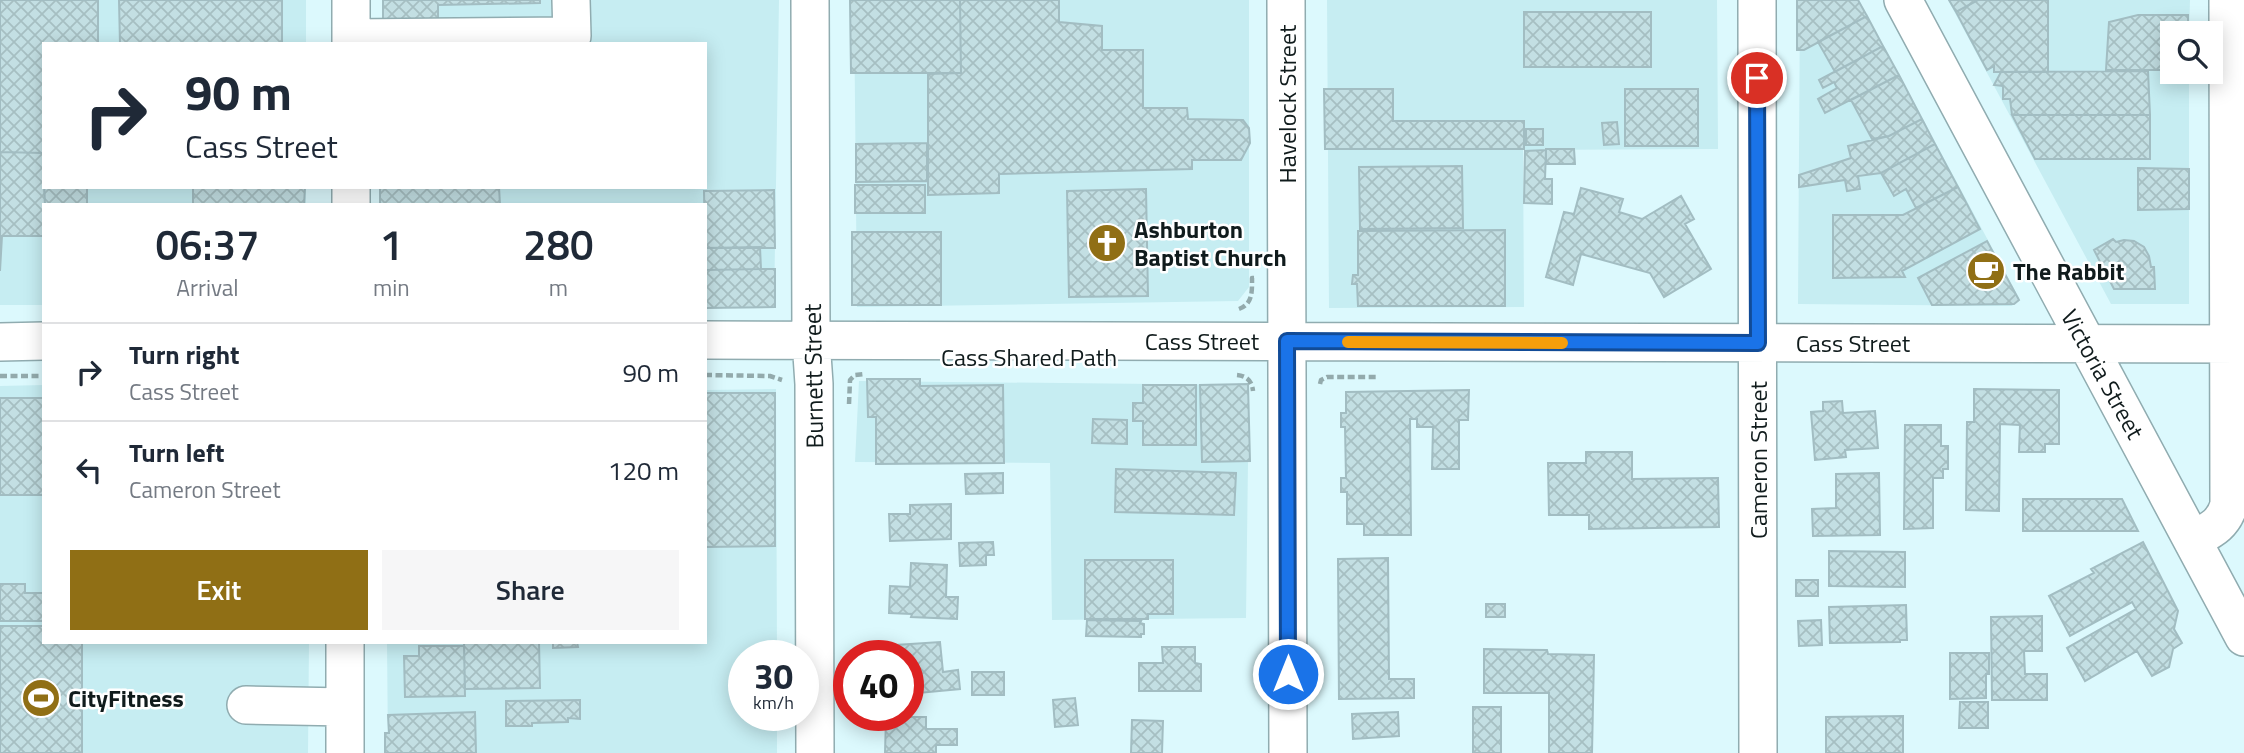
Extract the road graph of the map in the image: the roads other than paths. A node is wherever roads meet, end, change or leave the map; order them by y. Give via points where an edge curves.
1 (351, 0) edge
2 (571, 0) edge
3 (810, 0) edge
4 (1286, 0) edge
5 (1757, 0) edge
6 (1903, 0) edge
7 (2228, 0) edge
8 (351, 41) edge
9 (707, 340) edge
10 (811, 340) junction
11 (42, 341) edge
12 (1287, 341) junction
13 (0, 342) edge
14 (1758, 343) junction
15 (2086, 343) junction
16 (2236, 344) edge
17 (2193, 540) junction
18 (2244, 637) edge
19 (345, 644) edge
20 (246, 705) dead end
21 (345, 706) junction
22 (345, 753) edge
23 (815, 753) edge
24 (1288, 753) edge
25 (1758, 753) edge

1 - 8 street
2 - 8 street via 572,36
3 - 10 street, Burnett Street
4 - 12 street, Havelock Street
5 - 14 street, Cameron Street
6 - 15 street, Victoria Street
7 - 16 street
9 - 10 street, Cass Street
10 - 12 street, Cass Street
10 - 23 street, Burnett Street
11 - 13 street
12 - 14 street, Cass Street
12 - 24 street, Havelock Street
14 - 15 street, Cass Street
14 - 25 street, Cameron Street
15 - 16 street, Cass Street
15 - 17 street, Victoria Street
16 - 17 street via 2229,505 2215,528
17 - 18 street, Victoria Street
19 - 21 street
20 - 21 street
21 - 22 street

